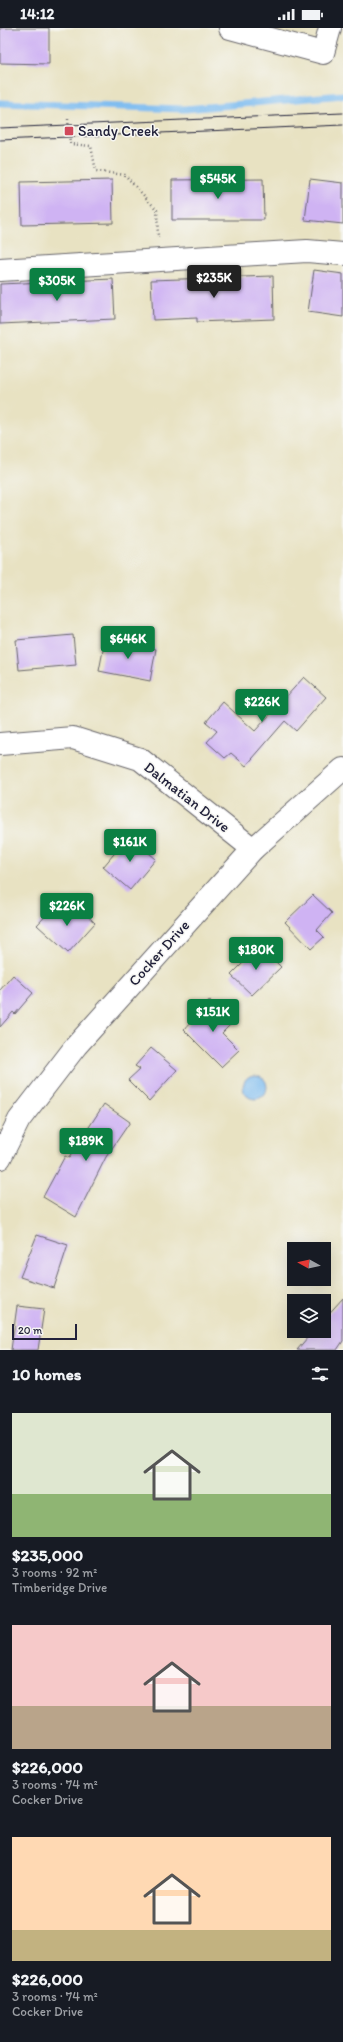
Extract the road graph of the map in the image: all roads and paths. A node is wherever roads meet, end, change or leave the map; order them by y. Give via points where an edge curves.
1 (230, 28) edge
2 (330, 28) edge
3 (68, 119) dead end
4 (343, 254) edge
5 (158, 260) junction
6 (0, 270) edge
7 (0, 744) edge
8 (343, 769) edge
9 (253, 849) junction
10 (0, 1158) edge

1 - 2 street via 323,53
3 - 5 path via 70,144 91,146 96,172 125,175 157,210
4 - 5 street via 307,251
5 - 6 street
7 - 9 street, Dalmatian Drive via 73,738 140,760
8 - 9 street, Cocker Drive
9 - 10 street, Cocker Drive via 76,1046 19,1120

